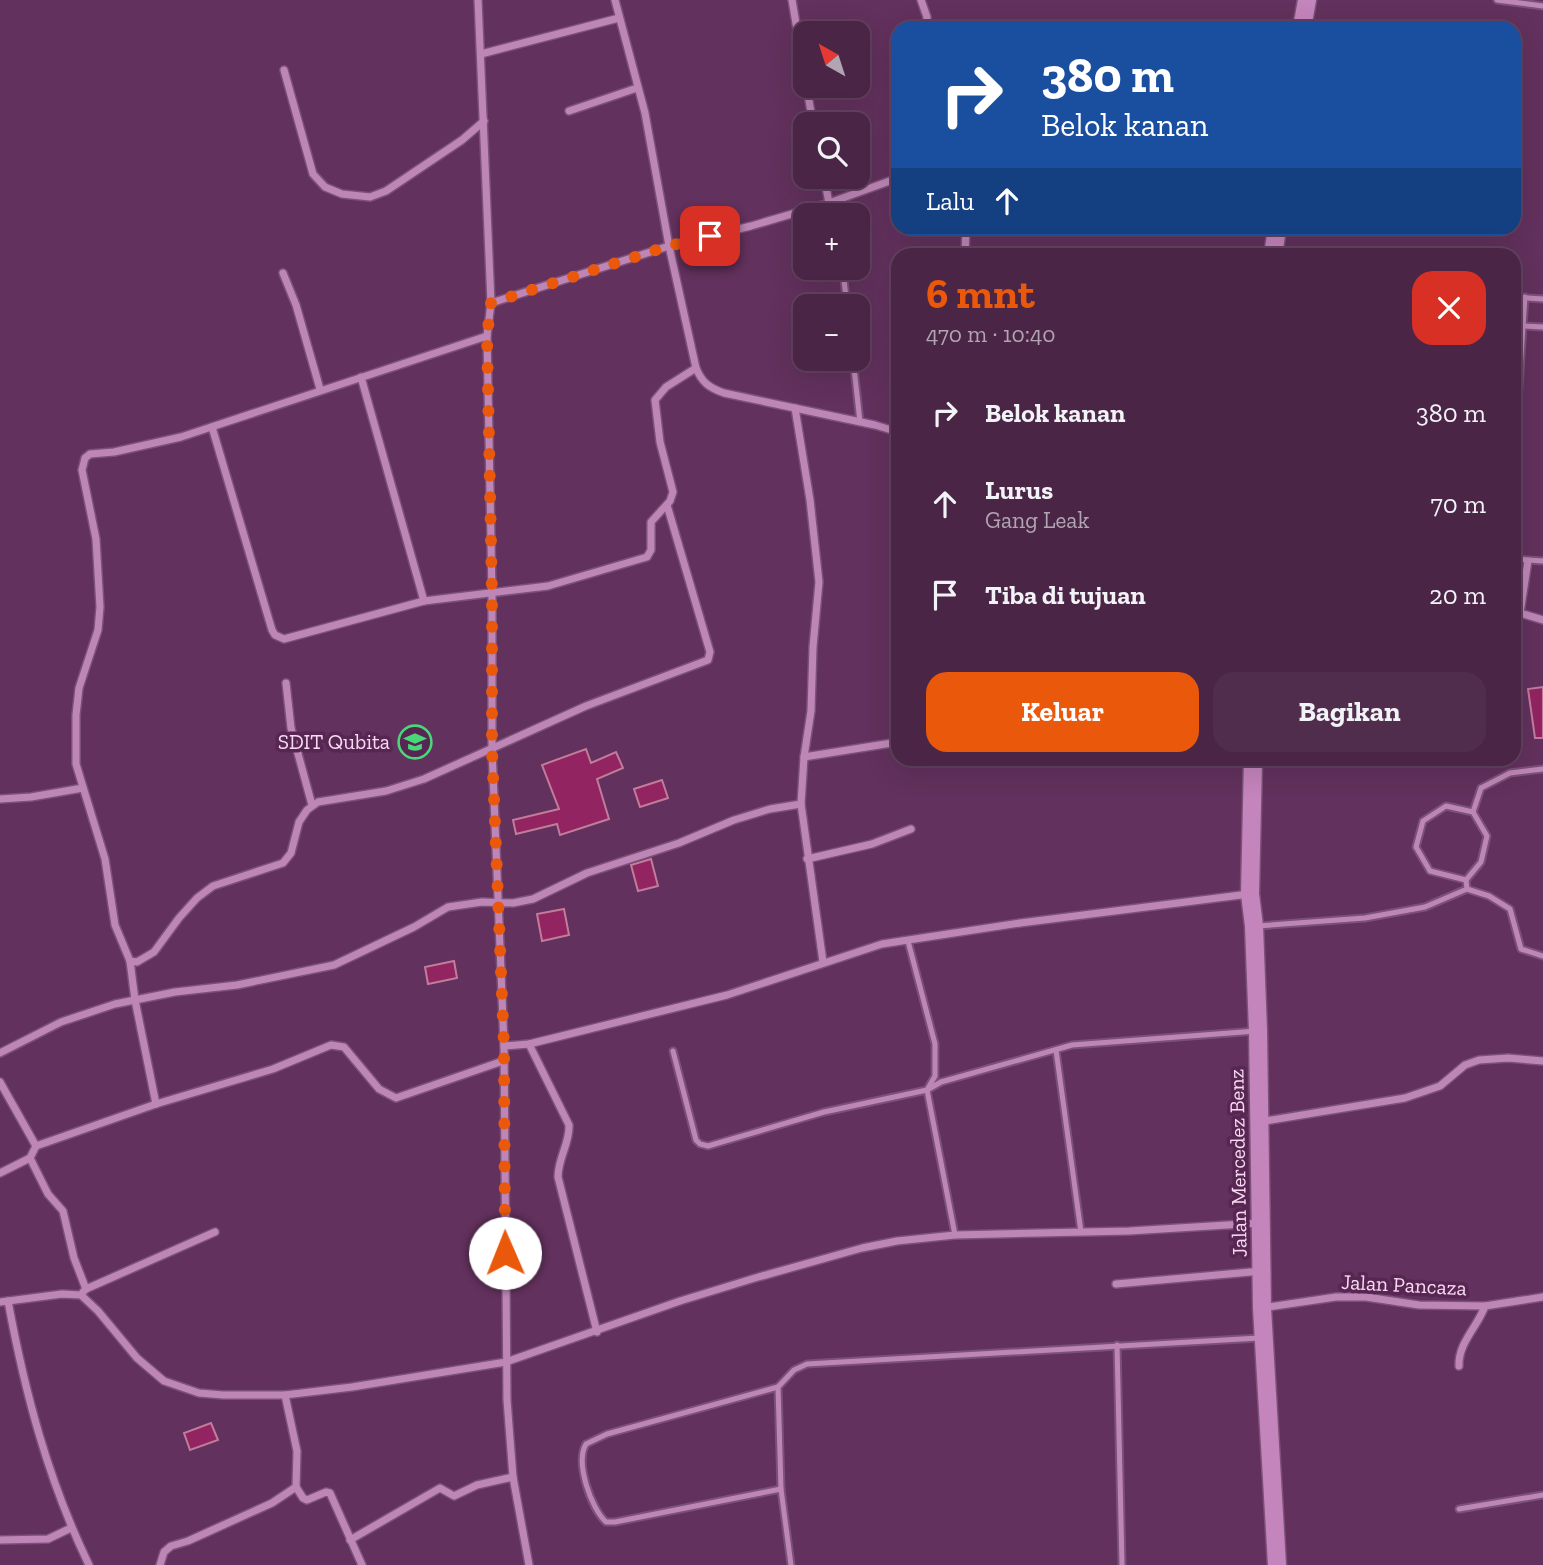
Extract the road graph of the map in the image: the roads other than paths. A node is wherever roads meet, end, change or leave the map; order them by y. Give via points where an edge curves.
1 (478, 0) edge
2 (615, 0) edge
3 (792, 0) edge
4 (921, 0) edge
5 (1307, 0) edge
6 (1497, 0) edge
7 (1543, 6) edge
8 (619, 18) junction
9 (926, 21) edge
10 (1303, 21) edge
11 (481, 54) junction
12 (284, 70) dead end
13 (637, 88) junction
14 (569, 111) dead end
15 (811, 112) edge
16 (484, 121) junction
17 (891, 181) edge
18 (826, 189) edge
19 (829, 203) joint
20 (793, 214) edge
21 (669, 246) junction
22 (283, 273) dead end
23 (1521, 298) edge
24 (1525, 298) junction
25 (1543, 299) edge
26 (491, 303) junction
27 (1522, 326) junction
28 (1543, 327) edge
29 (487, 336) junction
30 (1521, 343) edge
31 (696, 368) junction
32 (854, 371) edge
33 (361, 377) junction
34 (320, 389) junction
35 (794, 408) junction
36 (860, 422) junction
37 (212, 427) junction
38 (891, 430) edge
39 (667, 505) junction
40 (1521, 560) edge
41 (1528, 561) junction
42 (1543, 561) edge
43 (492, 593) junction
44 (424, 601) junction
45 (1521, 606) edge
46 (1521, 613) edge
47 (1543, 620) edge
48 (286, 683) dead end
49 (891, 743) edge
50 (492, 749) junction
51 (804, 757) junction
52 (1253, 766) edge
53 (1543, 769) edge
54 (83, 788) junction
55 (0, 799) edge
56 (800, 804) junction
57 (312, 805) junction
58 (1473, 813) junction
59 (911, 829) dead end
60 (807, 859) junction
61 (1466, 880) junction
62 (1467, 889) junction
63 (1250, 894) junction
64 (499, 903) junction
65 (1254, 926) junction
66 (908, 941) junction
67 (1543, 956) edge
68 (130, 961) junction
69 (823, 962) junction
70 (135, 1000) junction
71 (1258, 1031) junction
72 (529, 1044) junction
73 (504, 1046) junction
74 (1056, 1050) junction
75 (673, 1051) dead end
76 (0, 1053) edge
77 (503, 1061) junction
78 (1543, 1061) edge
79 (0, 1082) edge
80 (928, 1090) junction
81 (156, 1104) junction
82 (1259, 1122) junction
83 (36, 1146) junction
84 (30, 1158) junction
85 (0, 1173) edge
86 (1262, 1223) junction
87 (215, 1232) dead end
88 (1081, 1232) junction
89 (955, 1235) junction
90 (1263, 1271) junction
91 (1116, 1284) dead end
92 (83, 1292) junction
93 (1543, 1297) edge
94 (4, 1301) edge
95 (1485, 1306) junction
96 (1262, 1308) junction
97 (597, 1332) junction
98 (1264, 1337) junction
99 (1117, 1345) junction
100 (506, 1363) junction
101 (1459, 1366) dead end
102 (778, 1387) junction
103 (285, 1395) junction
104 (513, 1477) junction
105 (296, 1487) junction
106 (781, 1489) junction
107 (1543, 1495) edge
108 (1460, 1509) dead end
109 (71, 1528) junction
110 (0, 1540) edge
111 (350, 1541) junction
112 (163, 1555) junction
113 (89, 1565) edge
114 (160, 1565) edge
115 (169, 1565) edge
116 (362, 1565) edge
117 (529, 1565) edge
118 (791, 1565) edge
119 (1122, 1565) edge
120 (1277, 1565) edge

1 - 11 street
2 - 8 street
3 - 15 street
4 - 9 street
5 - 10 main road
6 - 7 lane
8 - 11 street
8 - 13 street
11 - 16 street
12 - 16 street via 313,174 325,187 342,194 370,197 386,191
13 - 14 street
13 - 21 street
16 - 26 street
17 - 19 street
18 - 19 street
20 - 21 street
21 - 26 street
21 - 31 street
22 - 34 street
23 - 24 lane
24 - 25 lane
24 - 27 lane
26 - 29 street
27 - 28 lane
27 - 30 lane
29 - 33 street
29 - 43 street
31 - 35 street via 703,382 715,390
31 - 39 street via 655,400 660,442 673,487
32 - 36 lane
33 - 34 street
33 - 44 street
34 - 37 street
35 - 36 street
35 - 51 street via 819,582
36 - 38 street
37 - 44 street via 275,635 292,638
37 - 54 street via 90,454 83,460 100,595 97,630 77,703 76,764
39 - 43 street via 651,522 650,554 643,559 548,586
39 - 50 street via 710,652 708,660 586,706
40 - 41 lane
41 - 42 lane
41 - 45 street
43 - 44 street
43 - 50 street
46 - 47 street
48 - 57 street via 291,728
49 - 51 street
50 - 57 street via 404,786
50 - 64 street
51 - 56 street
52 - 63 main road, Jalan Mercedez Benz
53 - 58 lane via 1510,773 1481,788
54 - 55 street
54 - 68 street via 104,859 115,925
56 - 60 street
56 - 64 street via 734,820 587,873 533,899
57 - 68 street via 299,822 284,863 213,886 197,898 153,952
58 - 61 lane via 1487,836 1480,862
58 - 61 lane via 1446,806 1423,821 1416,847 1430,870
59 - 60 street via 872,844
60 - 69 street
61 - 62 lane
62 - 65 lane via 1425,906 1365,918
62 - 67 lane via 1510,909 1521,949
63 - 65 main road, Jalan Mercedez Benz
63 - 66 street
64 - 70 street via 448,907 334,965
64 - 73 street
65 - 71 main road, Jalan Mercedez Benz
66 - 69 street
66 - 80 lane via 935,1044 935,1076
68 - 70 street
69 - 72 street via 727,995
70 - 76 street via 61,1022
70 - 81 street
71 - 74 lane via 1092,1042
71 - 82 main road, Jalan Mercedez Benz
72 - 73 street
72 - 97 street via 569,1125 558,1177
73 - 77 street
74 - 80 lane via 941,1082
74 - 88 lane
75 - 80 lane via 696,1140 704,1145
77 - 81 street via 396,1098 379,1089 344,1047 331,1045 273,1069
77 - 100 street
78 - 82 street via 1479,1060 1465,1065 1440,1086 1405,1098
79 - 83 street
80 - 89 lane
81 - 83 street
82 - 86 main road, Jalan Mercedez Benz
83 - 84 street
84 - 85 street
84 - 92 street via 48,1194 61,1205
86 - 88 street
86 - 90 main road, Jalan Mercedez Benz
87 - 92 street
88 - 89 street
89 - 97 street via 897,1241 827,1257 680,1301
90 - 91 street
90 - 96 main road, Jalan Mercedez Benz
92 - 94 street
92 - 103 street via 136,1358 164,1381 199,1393
93 - 95 street, Jalan Pancaza
94 - 109 street via 42,1449
95 - 96 street, Jalan Pancaza via 1403,1304 1353,1297
95 - 101 street via 1461,1350
96 - 98 main road, Jalan Mercedez Benz
97 - 100 street
98 - 99 lane
98 - 120 main road, Jalan Mercedez Benz
99 - 102 lane via 807,1364
99 - 119 lane
100 - 103 street
100 - 104 street
102 - 106 lane
102 - 106 lane via 607,1434 586,1444 581,1457 594,1507 606,1522
103 - 105 street via 297,1451
104 - 111 street via 452,1496 440,1488
104 - 117 street
105 - 111 street via 307,1500 330,1493
105 - 112 street via 272,1503 171,1545
106 - 118 lane
107 - 108 lane
109 - 110 street via 43,1540
109 - 113 street
111 - 116 street
112 - 114 street
112 - 115 street

